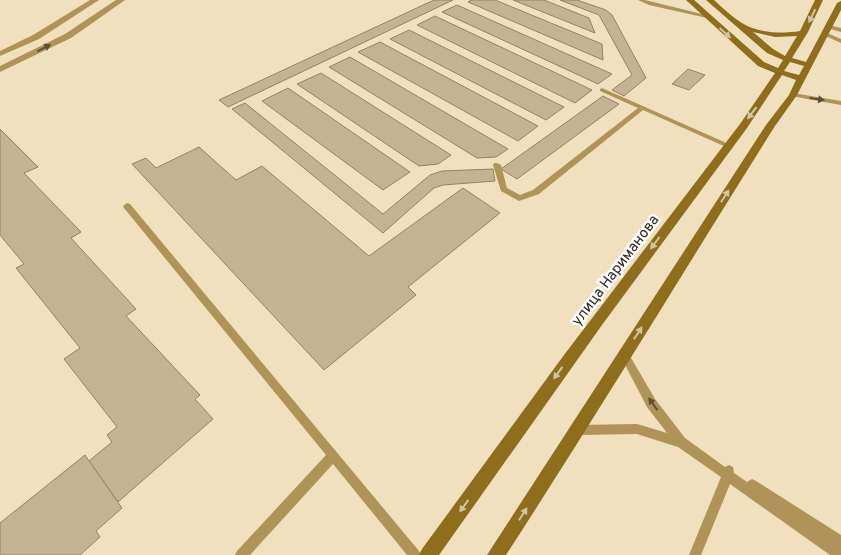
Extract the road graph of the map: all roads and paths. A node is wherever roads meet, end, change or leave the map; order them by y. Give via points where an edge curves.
1 (95, 0) edge
2 (121, 0) edge
3 (640, 0) edge
4 (690, 0) edge
5 (710, 0) edge
6 (819, 0) edge
7 (841, 3) edge
8 (707, 16) junction
9 (739, 24) junction
10 (827, 30) junction
11 (841, 30) edge
12 (804, 32) junction
13 (841, 41) edge
14 (0, 54) edge
15 (788, 59) junction
16 (808, 65) junction
17 (0, 69) edge
18 (780, 72) junction
19 (801, 79) junction
20 (602, 90) dead end
21 (793, 95) junction
22 (841, 102) edge
23 (642, 108) junction
24 (728, 145) junction
25 (497, 164) dead end
26 (127, 206) dead end
27 (624, 354) junction
28 (578, 430) junction
29 (682, 443) junction
30 (333, 456) junction
31 (729, 470) junction
32 (841, 542) edge
33 (241, 555) edge
34 (415, 555) edge
35 (428, 555) edge
36 (496, 555) edge
37 (695, 555) edge
38 (841, 555) edge

1 - 14 street via 36,37
17 -> 2 street via 68,36
3 - 8 lane
4 - 8 main road
5 - 9 main road
6 -> 12 main road, улица Нариманова
7 - 10 main road
8 -> 18 main road via 761,64
9 - 12 main road via 770,35
9 - 15 main road via 770,51
10 - 11 lane
10 - 13 lane
10 - 16 main road
12 - 15 main road, улица Нариманова
15 - 16 main road
15 - 18 main road, улица Нариманова
16 - 19 main road
18 - 19 main road
18 -> 24 main road, улица Нариманова
19 - 21 main road
20 - 23 lane
21 -> 22 lane
27 -> 21 main road
23 - 24 lane
23 - 25 lane via 536,192 519,198 504,189
24 -> 35 main road, улица Нариманова
26 - 30 lane
27 - 28 main road
29 -> 27 lane via 651,403
28 - 29 lane via 637,429
36 -> 28 main road
29 - 31 lane
29 - 38 lane
30 - 33 lane
30 - 34 lane
31 - 32 lane
31 - 37 lane

